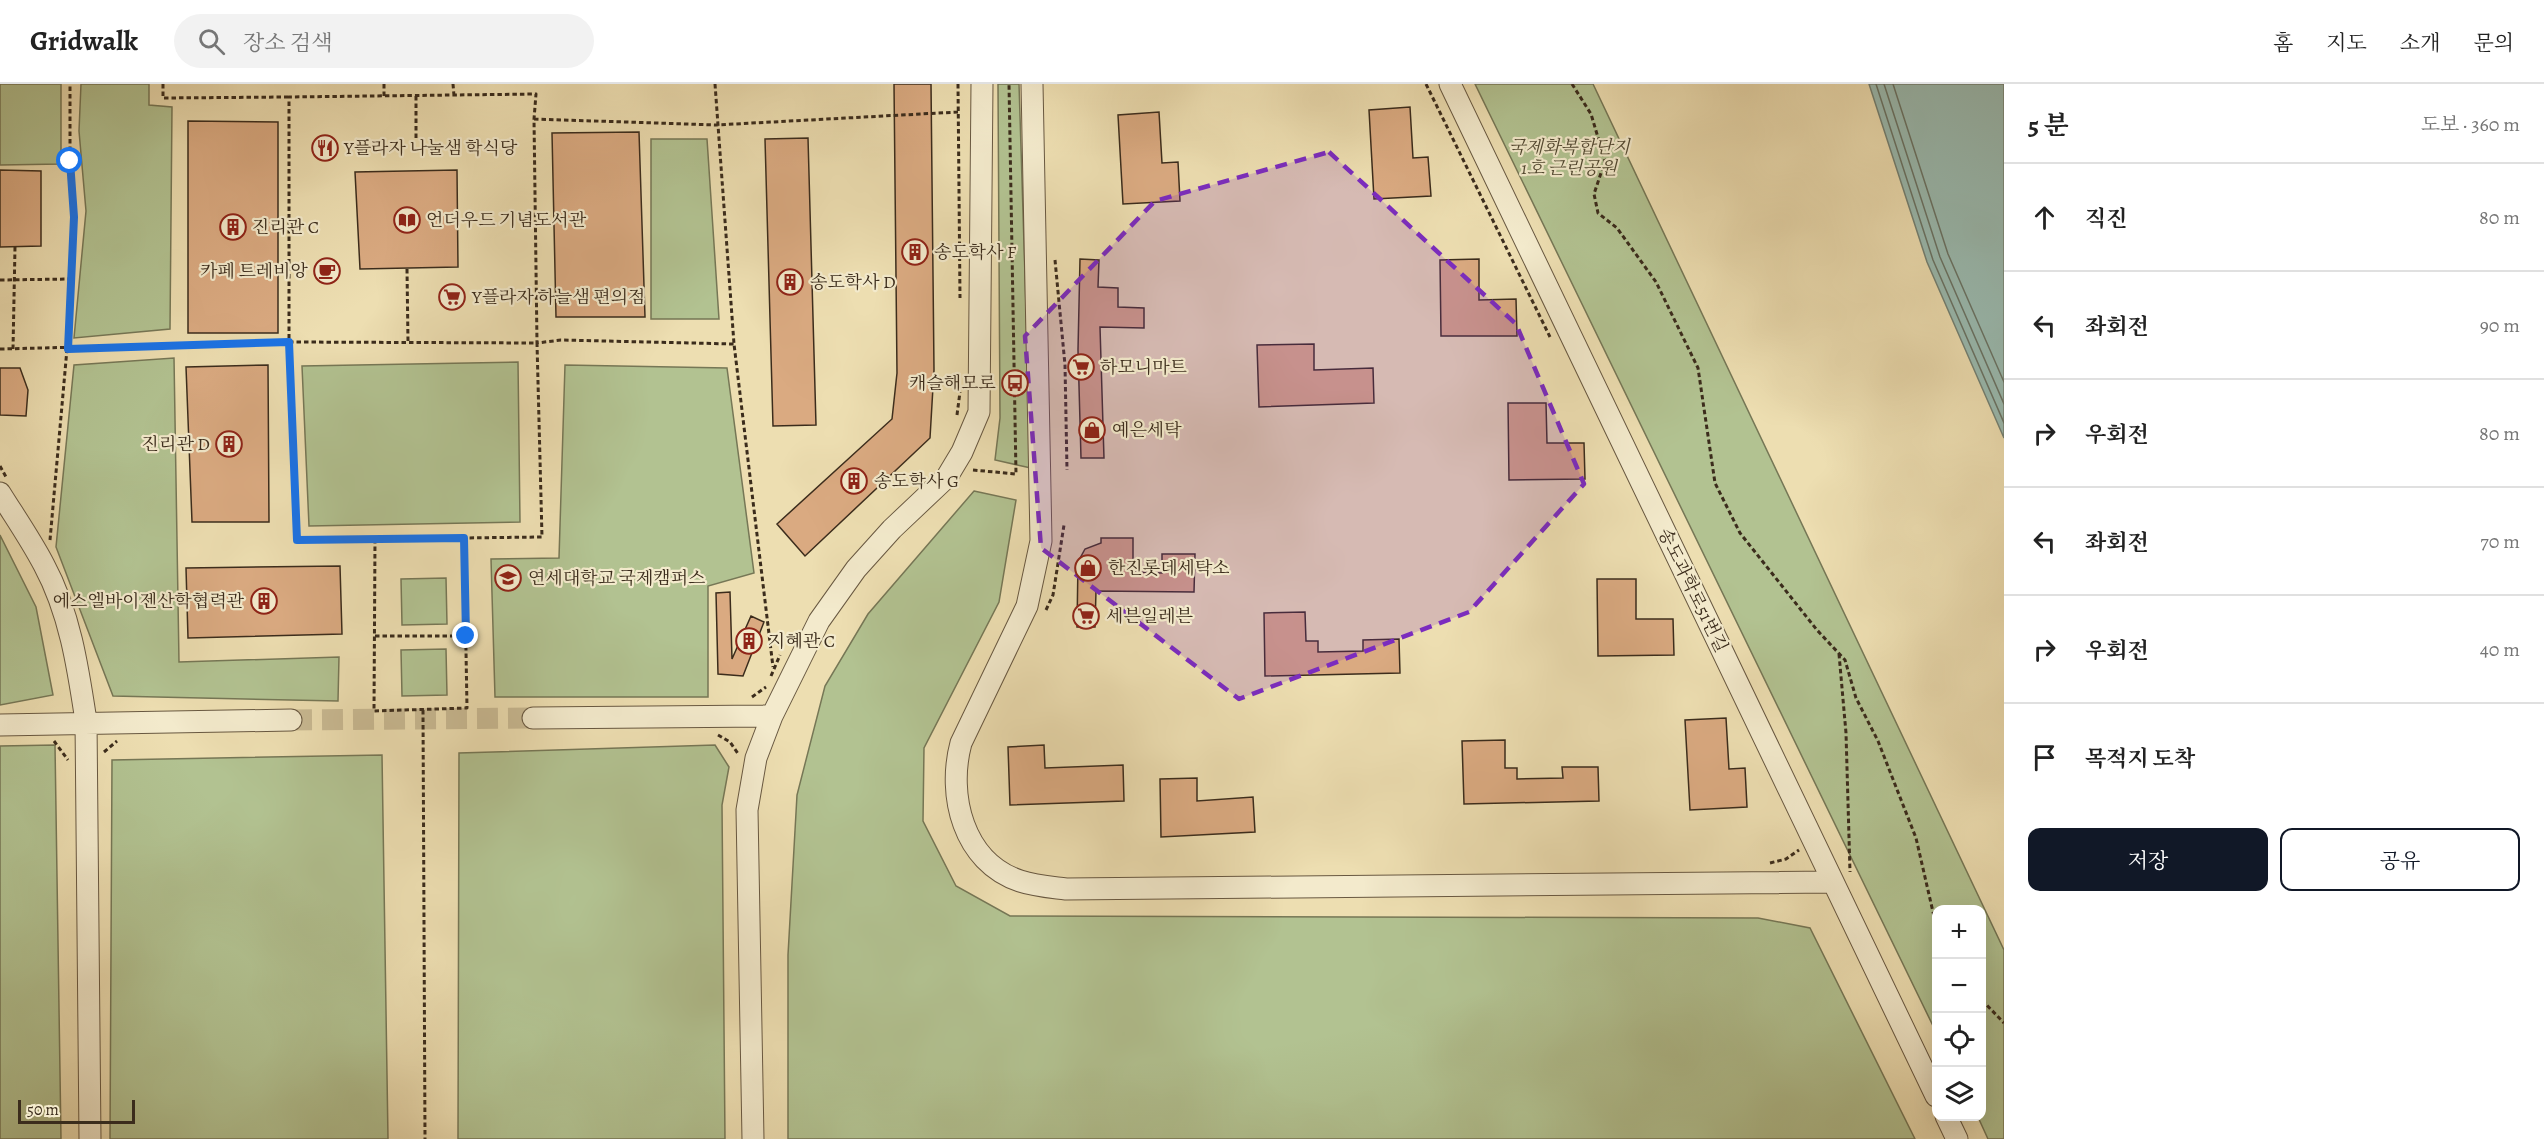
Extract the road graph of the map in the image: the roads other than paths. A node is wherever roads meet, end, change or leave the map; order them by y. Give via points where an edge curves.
1 (982, 84) edge
2 (1032, 84) edge
3 (1450, 84) edge
4 (0, 494) edge
5 (772, 716) junction
6 (534, 718) tunnel mouth
7 (291, 720) tunnel mouth
8 (86, 721) junction
9 (0, 725) edge
10 (1841, 878) junction
11 (1932, 1087) edge
12 (1949, 1121) edge
13 (90, 1139) edge
14 (753, 1139) edge
15 (1957, 1139) edge

1 - 5 street via 979,412 947,477 856,569 819,621
2 - 10 street via 1041,541 1027,606 961,743 955,766 959,815 982,854 998,870 1019,881 1066,889
3 - 10 street, 송도과학로51번길
4 - 8 street via 45,566 76,655
5 - 6 street
5 - 14 street via 756,758 747,810
7 - 8 street
8 - 9 street
8 - 13 street
10 - 11 street, 송도과학로51번길
12 - 15 street

